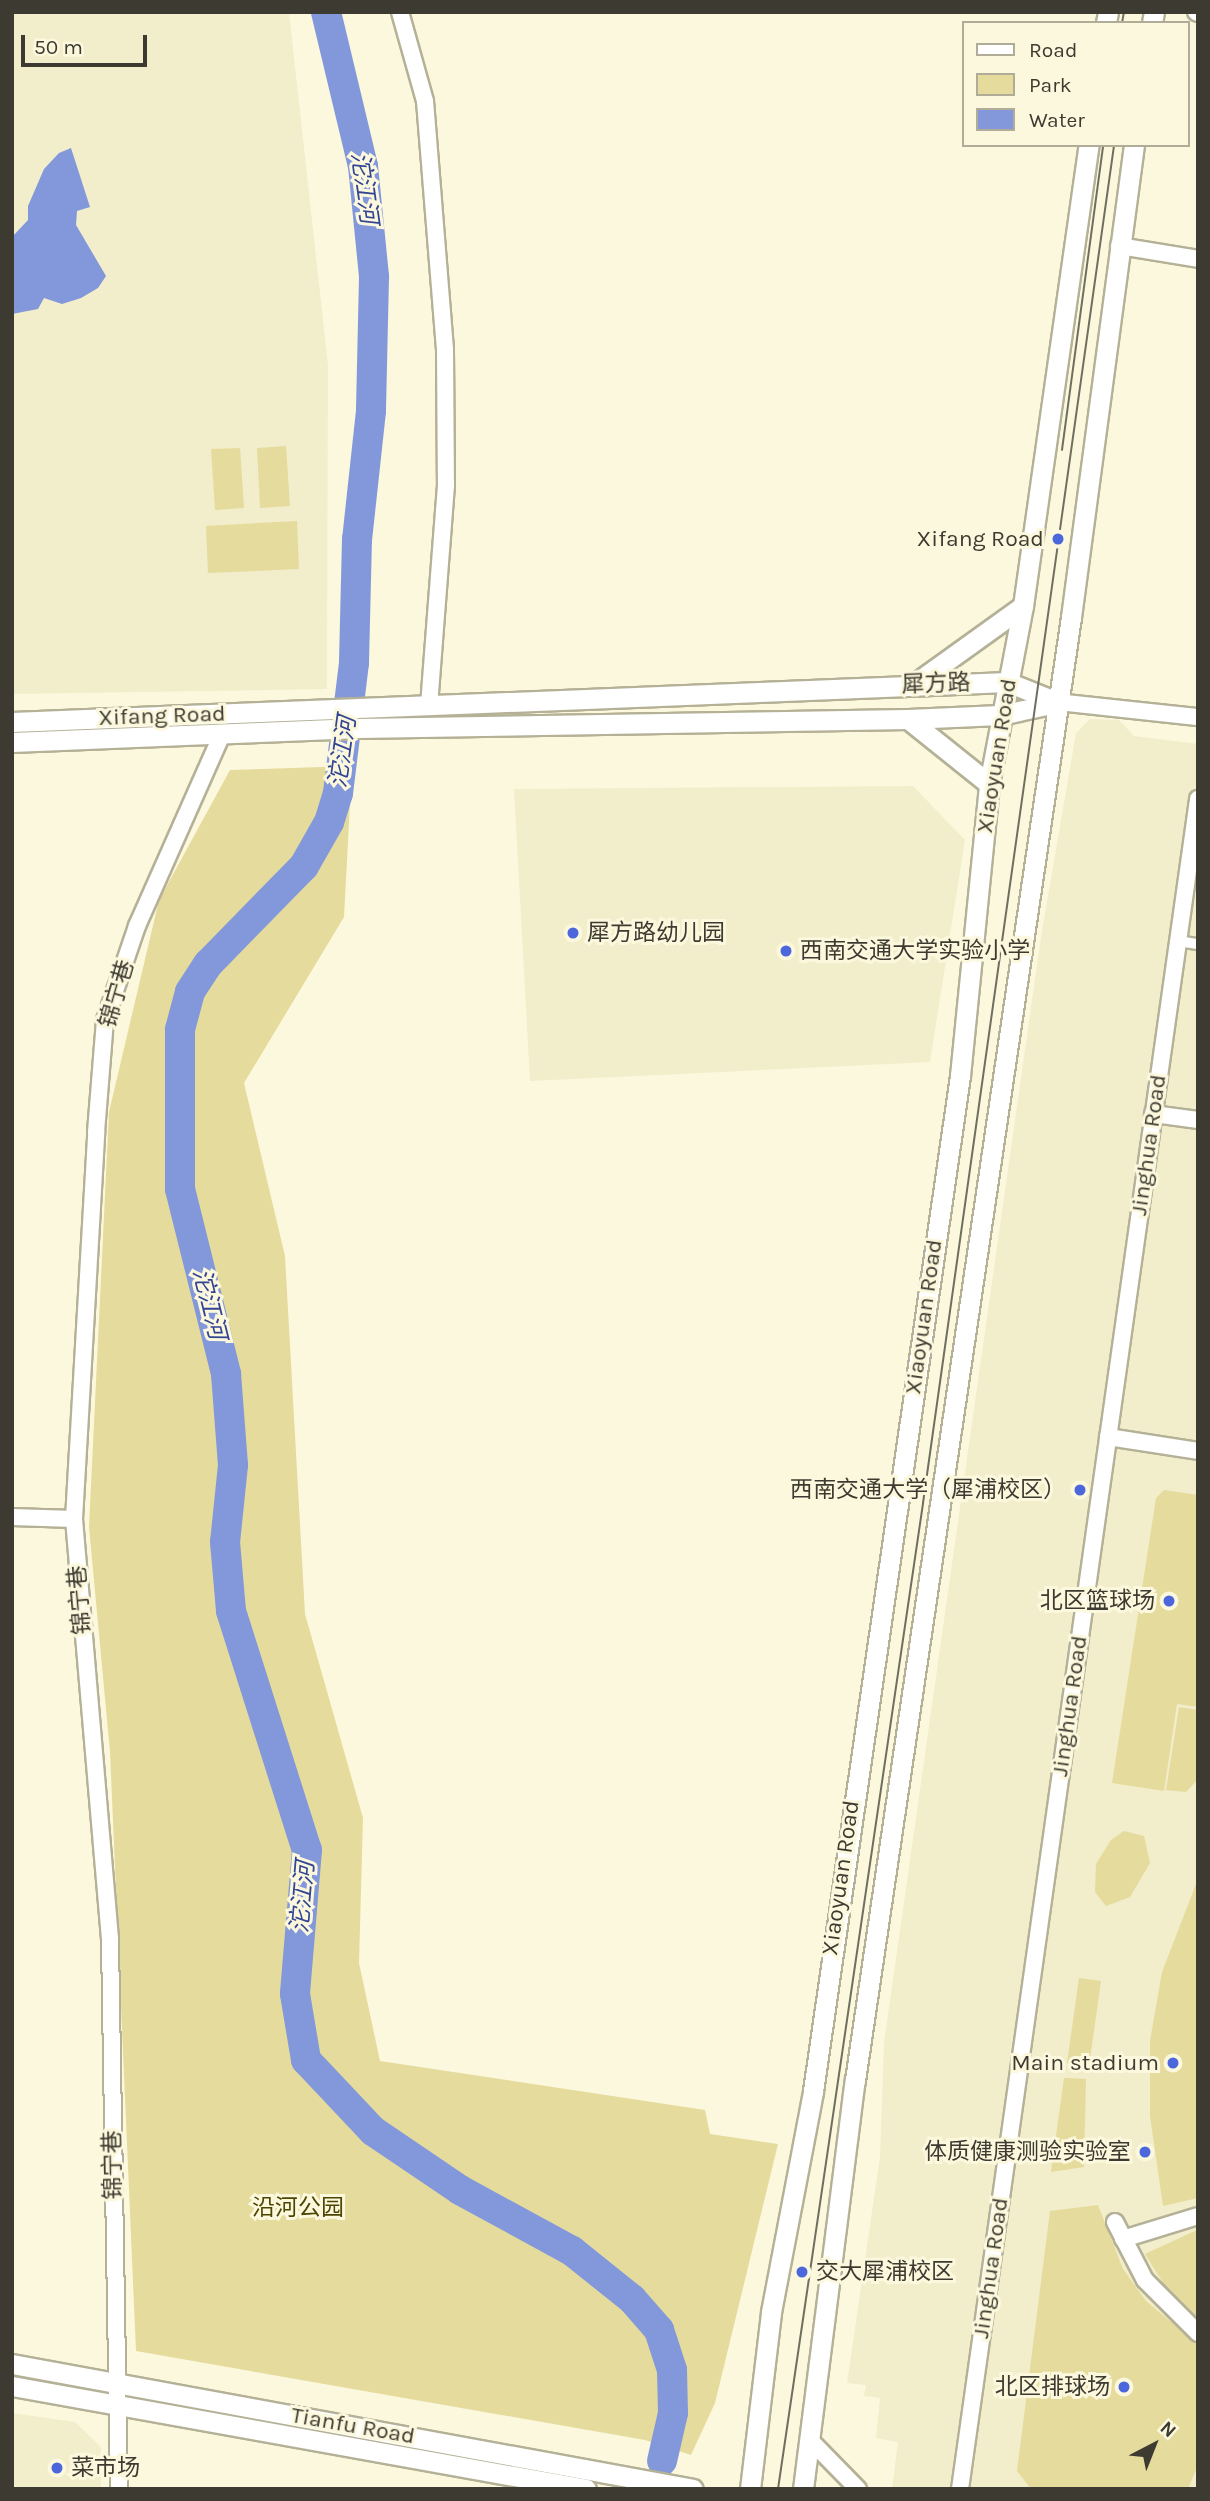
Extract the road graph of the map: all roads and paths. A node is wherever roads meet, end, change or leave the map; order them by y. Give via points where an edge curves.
1 (400, 12) edge
2 (1089, 147) edge
3 (1134, 147) edge
4 (1119, 246) junction
5 (1198, 259) edge
6 (1023, 606) junction
7 (1007, 681) junction
8 (913, 685) junction
9 (1057, 702) junction
10 (429, 706) junction
11 (311, 710) joint
12 (1000, 715) junction
13 (1198, 717) edge
14 (359, 718) junction
15 (908, 719) junction
16 (12, 722) edge
17 (307, 730) joint
18 (222, 734) junction
19 (12, 742) edge
20 (989, 785) junction
21 (1198, 799) edge
22 (1178, 941) junction
23 (1198, 944) edge
24 (1153, 1114) junction
25 (1198, 1120) edge
26 (1108, 1437) junction
27 (1198, 1451) edge
28 (12, 1517) edge
29 (74, 1519) junction
30 (1198, 2217) edge
31 (1115, 2222) dead end
32 (1123, 2239) junction
33 (1198, 2333) edge
34 (12, 2364) edge
35 (117, 2383) junction
36 (12, 2386) edge
37 (118, 2404) junction
38 (808, 2439) junction
39 (119, 2489) edge
40 (586, 2489) edge
41 (693, 2489) edge
42 (750, 2489) edge
43 (803, 2489) edge
44 (858, 2489) edge
45 (960, 2489) edge

1 - 10 street via 425,101 445,350 446,485
2 - 6 street, Xiaoyuan Road
3 - 4 street, Xiaoyuan Road
4 - 5 street
4 - 9 street, Xiaoyuan Road
6 - 7 street, Xiaoyuan Road
6 - 8 street
7 - 8 street, 犀方路
7 - 9 street, 犀方路
7 - 12 street, Xiaoyuan Road
8 - 10 street, 犀方路
9 - 12 street, 犀方路
9 - 13 street
9 - 38 street, Xiaoyuan Road via 857,2066
10 - 14 street, 犀方路
11 - 14 street, 犀方路
11 - 16 street, Xifang Road
12 - 15 street, 犀方路
12 - 20 street, Xiaoyuan Road
14 - 15 street, 犀方路
14 - 17 street, 犀方路
15 - 20 street
17 - 18 street, Xifang Road
18 - 19 street, Xifang Road
18 - 29 street, 锦宁巷 via 137,926 105,1020
20 - 42 street, Xiaoyuan Road via 960,1076 813,2091 771,2312
21 - 22 street, Jinghua Road
22 - 23 street
22 - 24 street, Jinghua Road
24 - 25 street
24 - 26 street, Jinghua Road
26 - 27 street
26 - 45 street, Jinghua Road
28 - 29 street
29 - 35 street, 锦宁巷 via 110,1939
30 - 32 street
31 - 32 street
32 - 33 street via 1145,2280
34 - 35 street, Tianfu Road
35 - 37 street, 锦宁巷
35 - 41 street, Tianfu Road
36 - 37 street, Tianfu Road
37 - 39 street, 锦宁巷
37 - 40 street, Tianfu Road
38 - 43 street, Xiaoyuan Road
38 - 44 street

